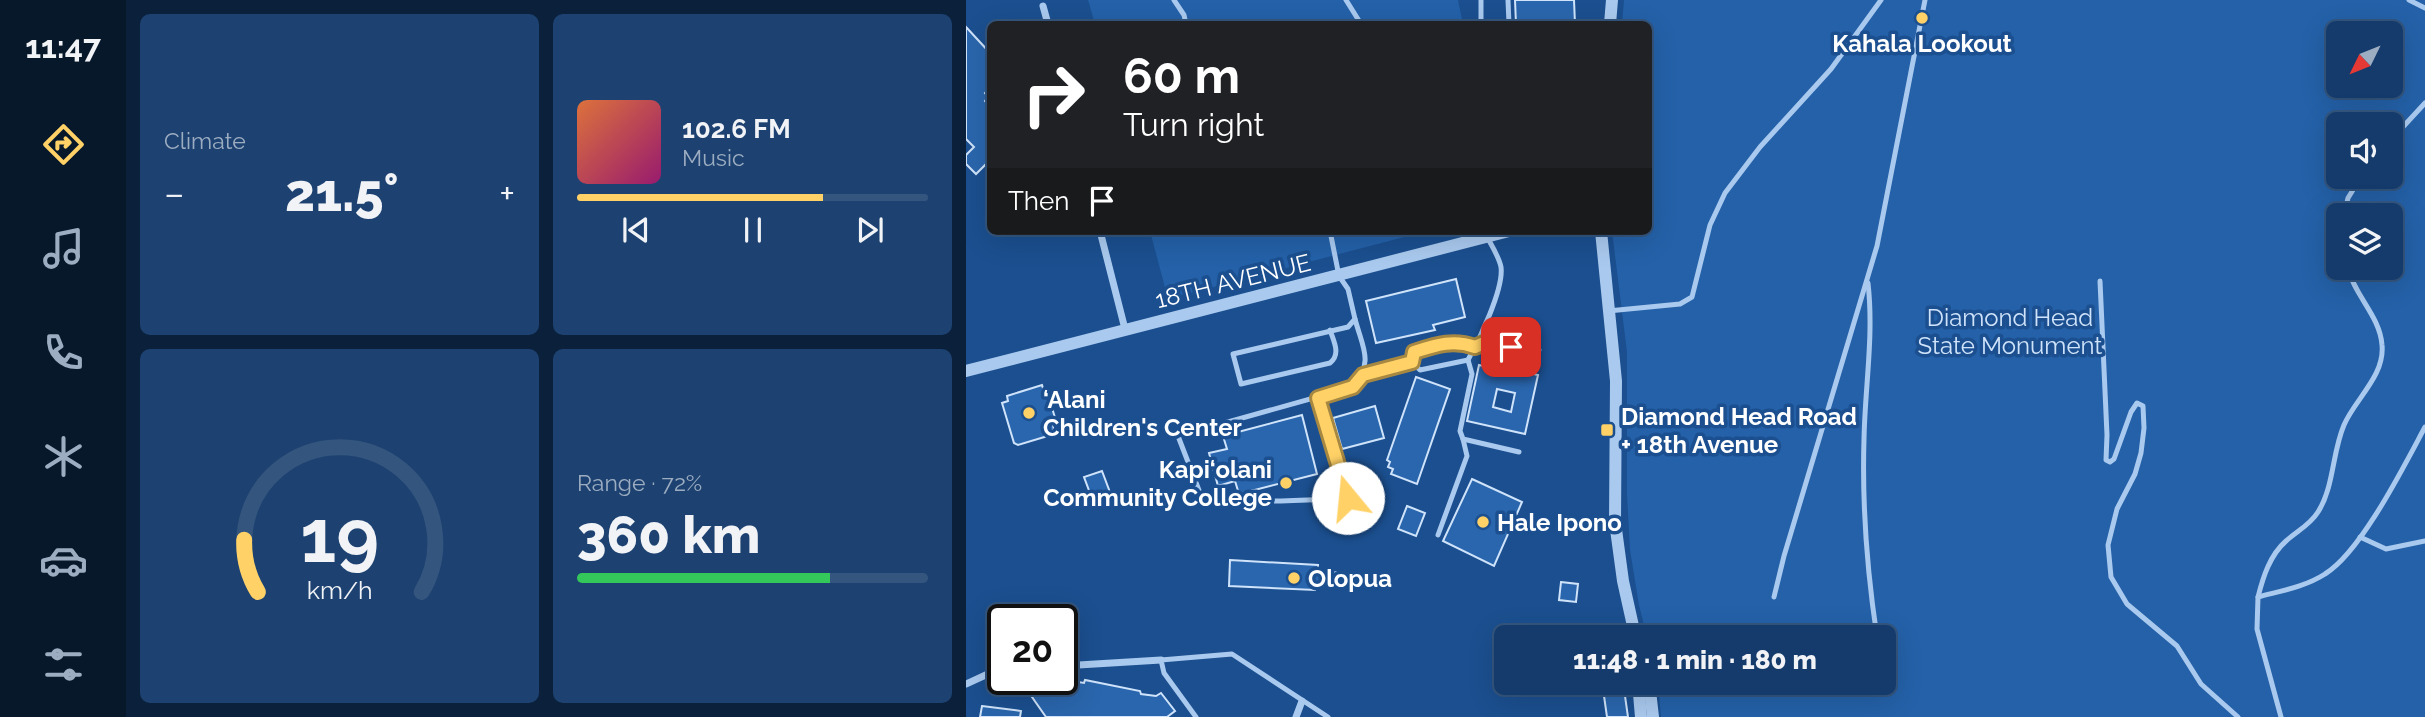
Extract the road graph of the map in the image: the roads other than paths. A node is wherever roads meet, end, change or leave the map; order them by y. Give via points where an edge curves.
1 (1174, 0) edge
2 (1346, 0) edge
3 (1481, 0) edge
4 (1508, 0) edge
5 (1612, 0) edge
6 (1881, 0) edge
7 (1925, 0) edge
8 (2409, 0) edge
9 (1043, 6) dead end
10 (2425, 8) edge
11 (1047, 21) edge
12 (1185, 21) edge
13 (1359, 21) edge
14 (1481, 21) edge
15 (1509, 21) edge
16 (1610, 21) edge
17 (2425, 103) edge
18 (2403, 127) edge
19 (1101, 235) edge
20 (1331, 235) edge
21 (1491, 235) edge
22 (1601, 235) edge
23 (1487, 236) junction
24 (1339, 276) junction
25 (1868, 280) junction
26 (2351, 280) edge
27 (2100, 281) dead end
28 (1608, 311) junction
29 (1355, 319) junction
30 (1125, 329) junction
31 (1330, 330) junction
32 (1475, 347) junction
33 (1539, 350) dead end
34 (1468, 360) junction
35 (1412, 362) junction
36 (966, 371) edge
37 (1363, 375) junction
38 (1318, 398) junction
39 (2425, 428) edge
40 (1463, 439) junction
41 (1519, 452) dead end
42 (1438, 535) dead end
43 (2360, 537) junction
44 (2425, 541) edge
45 (1774, 597) dead end
46 (2258, 597) junction
47 (1633, 625) edge
48 (1876, 625) edge
49 (1161, 660) junction
50 (1078, 665) edge
51 (987, 674) edge
52 (966, 684) edge
53 (1639, 695) edge
54 (1650, 695) edge
55 (1302, 701) junction
56 (1196, 717) edge
57 (1296, 717) edge
58 (1328, 717) edge
59 (1641, 717) edge
60 (1653, 717) edge
61 (2238, 717) edge
62 (2281, 717) edge

1 - 12 lane
2 - 13 lane
3 - 14 lane
4 - 15 lane
5 - 16 street
6 - 28 lane via 1831,69 1725,193 1710,225 1692,297 1680,304
7 - 25 lane
8 - 10 lane
9 - 11 street
17 - 18 lane
19 - 30 street
20 - 24 lane
21 - 23 street, 18TH AVENUE
22 - 28 street
23 - 24 street, 18TH AVENUE
23 - 32 lane via 1501,274
24 - 29 lane via 1348,289
24 - 30 street, 18TH AVENUE
25 - 45 lane
25 - 48 lane via 1871,335 1864,521
26 - 46 lane via 2379,329 2382,358 2341,432 2323,502 2312,520 2276,553
27 - 61 lane via 2106,460 2114,459 2137,403 2143,407 2144,428 2138,463 2115,515 2108,545 2111,577 2127,604 2178,646 2201,684
28 - 47 street via 1616,381 1615,522
29 - 31 lane via 1348,327
29 - 37 lane via 1367,365
30 - 36 street, 18TH AVENUE
31 - 31 lane via 1233,354 1241,384 1330,363 1336,352
32 - 33 lane via 1484,343
32 - 34 lane
32 - 35 lane via 1446,342 1414,352
34 - 35 lane via 1420,370
34 - 40 lane via 1472,374 1460,431
35 - 37 lane
37 - 38 lane via 1353,387
38 - 38 lane via 1178,436 1200,493 1234,500 1348,498
39 - 43 lane
40 - 41 lane
40 - 42 lane via 1466,456
43 - 44 lane via 2386,550
43 - 46 lane via 2323,576
46 - 62 lane via 2257,629
49 - 50 street
49 - 55 lane via 1232,654
49 - 56 lane via 1164,673
51 - 52 street
53 - 59 street
54 - 60 street
55 - 57 street
55 - 58 lane

